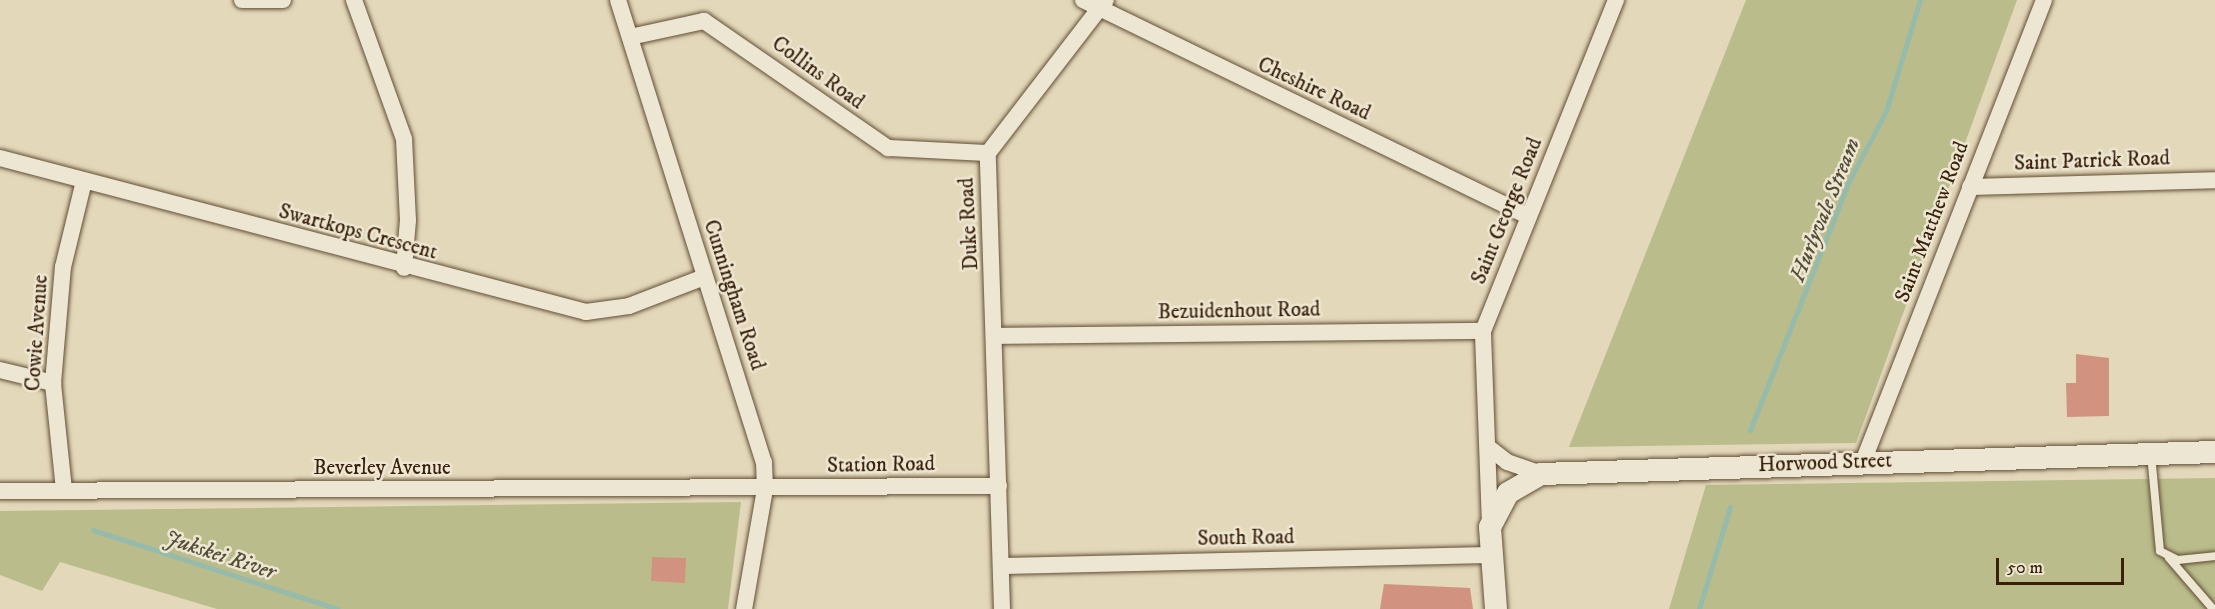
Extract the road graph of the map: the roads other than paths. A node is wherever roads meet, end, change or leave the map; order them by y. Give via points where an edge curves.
1 (242, 0) edge
2 (283, 0) edge
3 (354, 0) edge
4 (618, 0) edge
5 (1083, 0) edge
6 (1616, 0) edge
7 (2044, 0) edge
8 (1102, 5) edge
9 (630, 37) junction
10 (988, 153) junction
11 (0, 158) edge
12 (2215, 180) edge
13 (84, 181) junction
14 (1970, 187) junction
15 (1528, 216) junction
16 (404, 268) junction
17 (704, 278) junction
18 (1483, 331) junction
19 (995, 336) junction
20 (0, 370) edge
21 (53, 384) junction
22 (1488, 447) junction
23 (2215, 452) edge
24 (2151, 453) junction
25 (1863, 462) junction
26 (1541, 474) junction
27 (999, 486) junction
28 (765, 489) junction
29 (64, 490) junction
30 (0, 492) edge
31 (1490, 527) junction
32 (1492, 555) junction
33 (2215, 556) edge
34 (2169, 558) junction
35 (1001, 566) junction
36 (2213, 608) edge
37 (744, 609) edge
38 (1002, 609) edge
39 (1496, 609) edge

1 - 2 street
3 - 16 street via 404,138 408,220
4 - 9 street, Cunningham Road
5 - 8 street, Cheshire Road
6 - 15 street, Saint George Road
7 - 14 street, Saint Matthew Road
8 - 10 street, Duke Road
8 - 15 street, Cheshire Road
9 - 10 street, Collins Road via 704,21 888,148
9 - 17 street, Cunningham Road
10 - 19 street, Duke Road
11 - 13 street, Swartkops Crescent
12 - 14 street, Saint Patrick Road
13 - 16 street, Swartkops Crescent
13 - 21 street, Cowie Avenue via 63,267
14 - 25 street, Saint Matthew Road
15 - 18 street, Saint George Road
16 - 17 street, Swartkops Crescent via 598,313
17 - 28 street, Cunningham Road via 756,436
18 - 19 street, Bezuidenhout Road
18 - 22 street, Saint George Road
19 - 27 street, Duke Road
20 - 21 street
21 - 29 street, Cowie Avenue
22 - 26 street via 1507,462
22 - 31 street, Saint George Road
23 - 24 main road, Horwood Street
24 - 25 main road, Horwood Street
24 - 34 lane via 2156,541
25 - 26 main road, Horwood Street
26 - 31 main road, Horwood Street via 1508,493
27 - 28 street, Station Road
27 - 35 street, Duke Road
28 - 29 street, Beverley Avenue
28 - 37 street, Cunningham Road
29 - 30 street, Beverley Avenue
31 - 32 main road
32 - 35 street, South Road
32 - 39 main road
33 - 34 lane
34 - 36 lane
35 - 38 street, Duke Road

